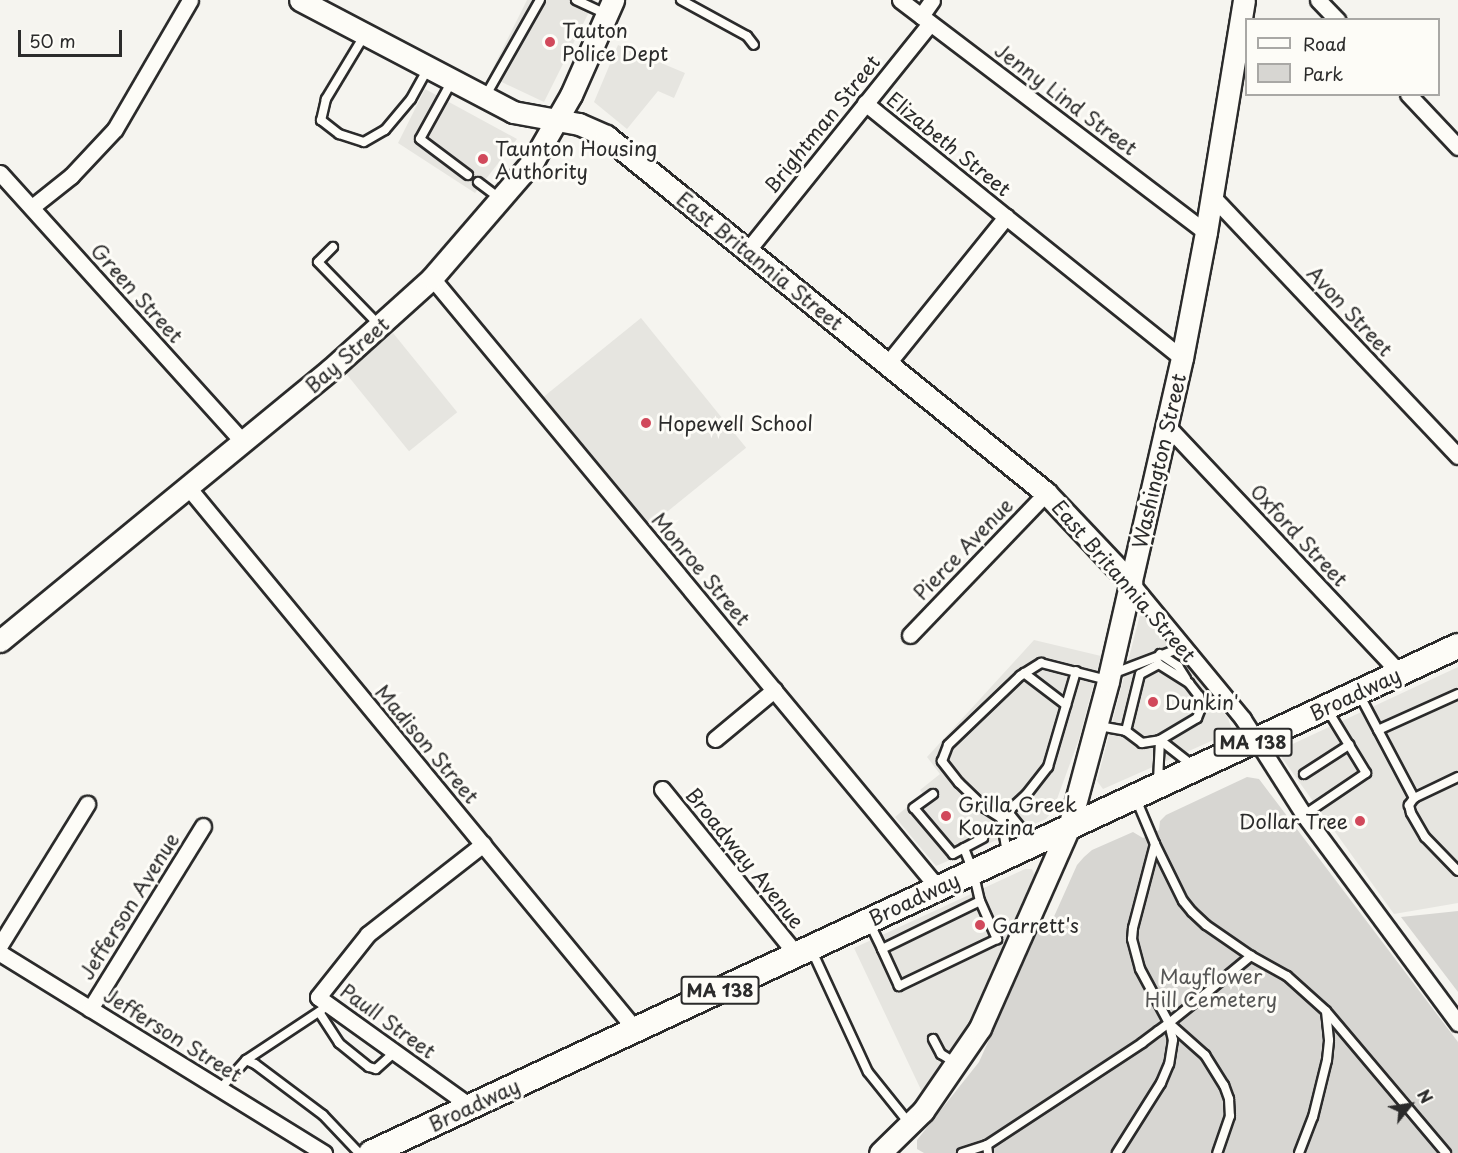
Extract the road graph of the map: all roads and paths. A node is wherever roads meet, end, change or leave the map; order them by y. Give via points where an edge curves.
1 (190, 0) edge
2 (300, 0) edge
3 (540, 0) edge
4 (576, 0) edge
5 (681, 0) edge
6 (900, 0) edge
7 (932, 0) edge
8 (1244, 0) edge
9 (1318, 0) edge
10 (609, 7) edge
11 (1335, 18) edge
12 (925, 19) junction
13 (365, 34) junction
14 (754, 45) dead end
15 (429, 68) junction
16 (453, 80) junction
17 (1410, 96) edge
18 (485, 97) junction
19 (865, 103) junction
20 (558, 121) junction
21 (1458, 147) edge
22 (0, 173) edge
23 (468, 175) dead end
24 (478, 182) dead end
25 (1212, 196) junction
26 (502, 200) junction
27 (33, 207) junction
28 (1006, 217) junction
29 (1206, 232) junction
30 (333, 247) dead end
31 (747, 251) junction
32 (432, 278) junction
33 (380, 326) junction
34 (1182, 357) junction
35 (888, 363) junction
36 (1167, 426) junction
37 (242, 441) junction
38 (1458, 456) edge
39 (187, 486) junction
40 (1046, 493) junction
41 (1131, 583) junction
42 (910, 635) dead end
43 (0, 641) edge
44 (1183, 646) junction
45 (1458, 646) edge
46 (1160, 654) junction
47 (1076, 671) junction
48 (1400, 673) junction
49 (1022, 675) junction
50 (1109, 678) junction
51 (1189, 683) junction
52 (774, 690) junction
53 (1358, 693) junction
54 (1458, 694) edge
55 (1066, 705) junction
56 (1327, 708) junction
57 (1095, 725) junction
58 (1378, 730) junction
59 (1126, 731) junction
60 (715, 739) dead end
61 (1160, 741) junction
62 (1256, 741) junction
63 (1349, 745) junction
64 (1197, 768) junction
65 (1304, 774) dead end
66 (1458, 777) edge
67 (1157, 787) junction
68 (662, 789) dead end
69 (933, 794) dead end
70 (1136, 798) junction
71 (1414, 798) junction
72 (87, 804) dead end
73 (1008, 812) junction
74 (1304, 814) junction
75 (1001, 818) junction
76 (203, 826) dead end
77 (1069, 826) junction
78 (983, 838) dead end
79 (1033, 843) junction
80 (483, 844) junction
81 (1155, 844) junction
82 (964, 848) junction
83 (1007, 855) junction
84 (974, 871) junction
85 (1458, 871) edge
86 (938, 888) junction
87 (980, 901) junction
88 (868, 920) junction
89 (1006, 944) junction
90 (0, 945) edge
91 (882, 949) junction
92 (803, 951) junction
93 (0, 953) edge
94 (1251, 956) junction
95 (90, 1009) junction
96 (324, 1009) junction
97 (1326, 1011) junction
98 (1169, 1023) junction
99 (1458, 1023) edge
100 (635, 1029) junction
101 (933, 1039) dead end
102 (395, 1052) junction
103 (246, 1060) junction
104 (957, 1064) junction
105 (220, 1089) junction
106 (470, 1107) junction
107 (911, 1126) junction
108 (988, 1149) edge
109 (324, 1153) edge
110 (359, 1153) edge
111 (371, 1153) edge
112 (880, 1153) edge
113 (962, 1153) edge
114 (1117, 1153) edge
115 (1217, 1153) edge
116 (1299, 1153) edge
117 (1446, 1153) edge

1 - 27 street via 115,129 76,171
2 - 13 street, East Britannia Street
3 - 18 lane
4 - 10 lane
5 - 14 lane via 747,36
6 - 12 street, Jenny Lind Street
7 - 12 street, Brightman Street
8 - 25 street, Washington Street
9 - 11 street
10 - 20 street, Bay Street
12 - 19 street, Brightman Street
12 - 29 street, Jenny Lind Street
13 - 15 street, East Britannia Street
13 - 15 lane via 326,99 321,120 339,134 363,142 385,130 411,99
15 - 16 street, East Britannia Street
16 - 18 street, East Britannia Street
16 - 23 lane via 420,139
17 - 21 street
18 - 20 street, East Britannia Street via 521,115
19 - 28 street, Elizabeth Street
19 - 31 street, Brightman Street
20 - 26 street, Bay Street
20 - 31 street, East Britannia Street via 579,124 606,136
22 - 27 street, Green Street
24 - 26 lane
25 - 29 street, Washington Street
25 - 38 street, Avon Street
26 - 32 street, Bay Street
27 - 37 street, Green Street
28 - 34 street, Elizabeth Street
28 - 35 street
29 - 34 street, Washington Street
30 - 33 lane via 318,262
31 - 35 street, East Britannia Street
32 - 33 street, Bay Street
32 - 52 street, Monroe Street
33 - 37 street, Bay Street
34 - 36 street, Washington Street
35 - 40 street, East Britannia Street
36 - 41 street, Washington Street
36 - 48 street, Oxford Street
37 - 39 street, Bay Street
39 - 43 street, Bay Street
39 - 80 street, Madison Street
40 - 41 street, East Britannia Street
40 - 42 street, Pierce Avenue
41 - 44 street, East Britannia Street
41 - 50 street, Washington Street
44 - 46 lane
44 - 62 street, East Britannia Street via 1243,719
45 - 48 main road, Broadway / MA 138
46 - 50 lane
46 - 51 lane via 1178,666
47 - 49 lane via 1041,663
47 - 50 lane
47 - 55 lane
48 - 53 main road, Broadway / MA 138
49 - 55 lane
49 - 75 lane via 948,746 942,761 958,783
50 - 57 street, Washington Street
51 - 59 lane via 1159,664 1140,674
51 - 61 lane via 1201,702 1199,714
52 - 60 street
52 - 86 street, Monroe Street
53 - 56 main road, Broadway / MA 138
53 - 58 lane
54 - 58 lane
55 - 73 lane via 1048,767
56 - 62 main road, Broadway / MA 138
56 - 63 lane
57 - 59 lane
57 - 77 street, Washington Street
58 - 71 lane
59 - 61 lane via 1142,743
61 - 64 lane
61 - 67 lane
62 - 64 main road, Broadway / MA 138
62 - 74 street, East Britannia Street
63 - 65 lane
63 - 74 lane via 1366,773
64 - 67 main road, Broadway / MA 138
66 - 71 lane
67 - 70 main road, Broadway / MA 138
68 - 92 street, Broadway Avenue
69 - 82 lane via 914,808 952,854
70 - 77 main road, Broadway / MA 138
70 - 81 lane
71 - 85 lane via 1409,805 1411,813 1425,837
72 - 90 street
73 - 75 lane
73 - 79 lane
74 - 99 street, East Britannia Street
75 - 83 lane
76 - 95 street, Jefferson Avenue
77 - 79 main road, Broadway / MA 138
77 - 89 street, Washington Street
78 - 82 lane
79 - 83 main road, Broadway / MA 138
80 - 96 street, Paull Street via 363,939 318,997
80 - 100 street, Madison Street
81 - 94 lane via 1192,912
81 - 98 lane via 1132,939 1140,969
82 - 84 lane
83 - 84 main road, Broadway / MA 138
84 - 86 main road, Broadway / MA 138
84 - 87 lane
86 - 88 main road, Broadway / MA 138
87 - 89 lane
87 - 91 lane
88 - 91 lane
88 - 92 main road, Broadway / MA 138
89 - 91 lane via 899,986
89 - 104 street, Washington Street via 980,1028
92 - 100 main road, Broadway / MA 138
92 - 107 lane via 868,1072
93 - 95 street, Jefferson Street
94 - 97 lane via 1287,976
94 - 98 lane
95 - 105 street, Jefferson Street
96 - 102 street, Paull Street
96 - 102 lane via 339,1043 369,1067 376,1069
96 - 103 lane
97 - 116 lane via 1327,1060 1313,1117
97 - 117 lane
98 - 108 lane
98 - 114 lane via 1173,1040 1169,1064
98 - 115 lane via 1205,1055 1224,1085 1230,1116
100 - 106 main road, Broadway / MA 138
101 - 104 lane via 941,1054
102 - 106 street, Paull Street
103 - 105 lane
103 - 110 lane via 322,1115
104 - 107 street, Washington Street
105 - 109 street, Jefferson Street
106 - 111 main road, Broadway / MA 138
107 - 112 street, Washington Street
108 - 113 lane

